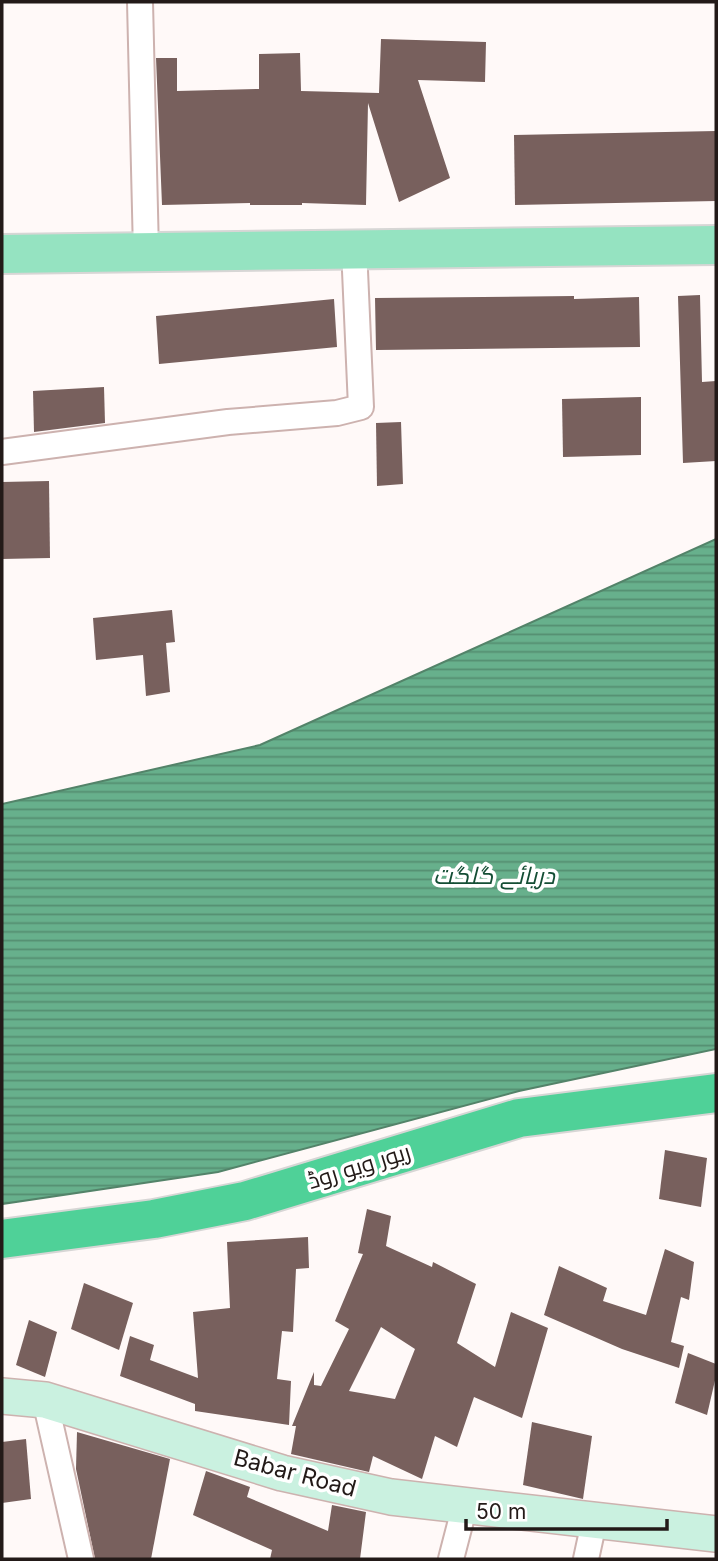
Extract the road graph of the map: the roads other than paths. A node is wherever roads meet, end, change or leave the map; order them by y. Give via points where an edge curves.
1 (140, 2) edge
2 (716, 245) edge
3 (354, 248) junction
4 (146, 252) junction
5 (2, 254) edge
6 (2, 452) edge
7 (716, 1093) edge
8 (2, 1240) edge
9 (2, 1396) edge
10 (45, 1400) junction
11 (464, 1505) junction
12 (594, 1522) junction
13 (716, 1534) edge
14 (81, 1559) edge
15 (452, 1559) edge
16 (586, 1559) edge

1 - 4 street
2 - 3 main road
3 - 4 main road
3 - 6 street via 361,407
4 - 5 main road
7 - 8 highway, ریور ویو روڈ via 519,1118 245,1201
9 - 10 street, Babar Road
10 - 11 street, Babar Road via 282,1473 391,1497
10 - 14 street
11 - 12 street, Babar Road
11 - 15 street
12 - 13 street, Babar Road
12 - 16 street

